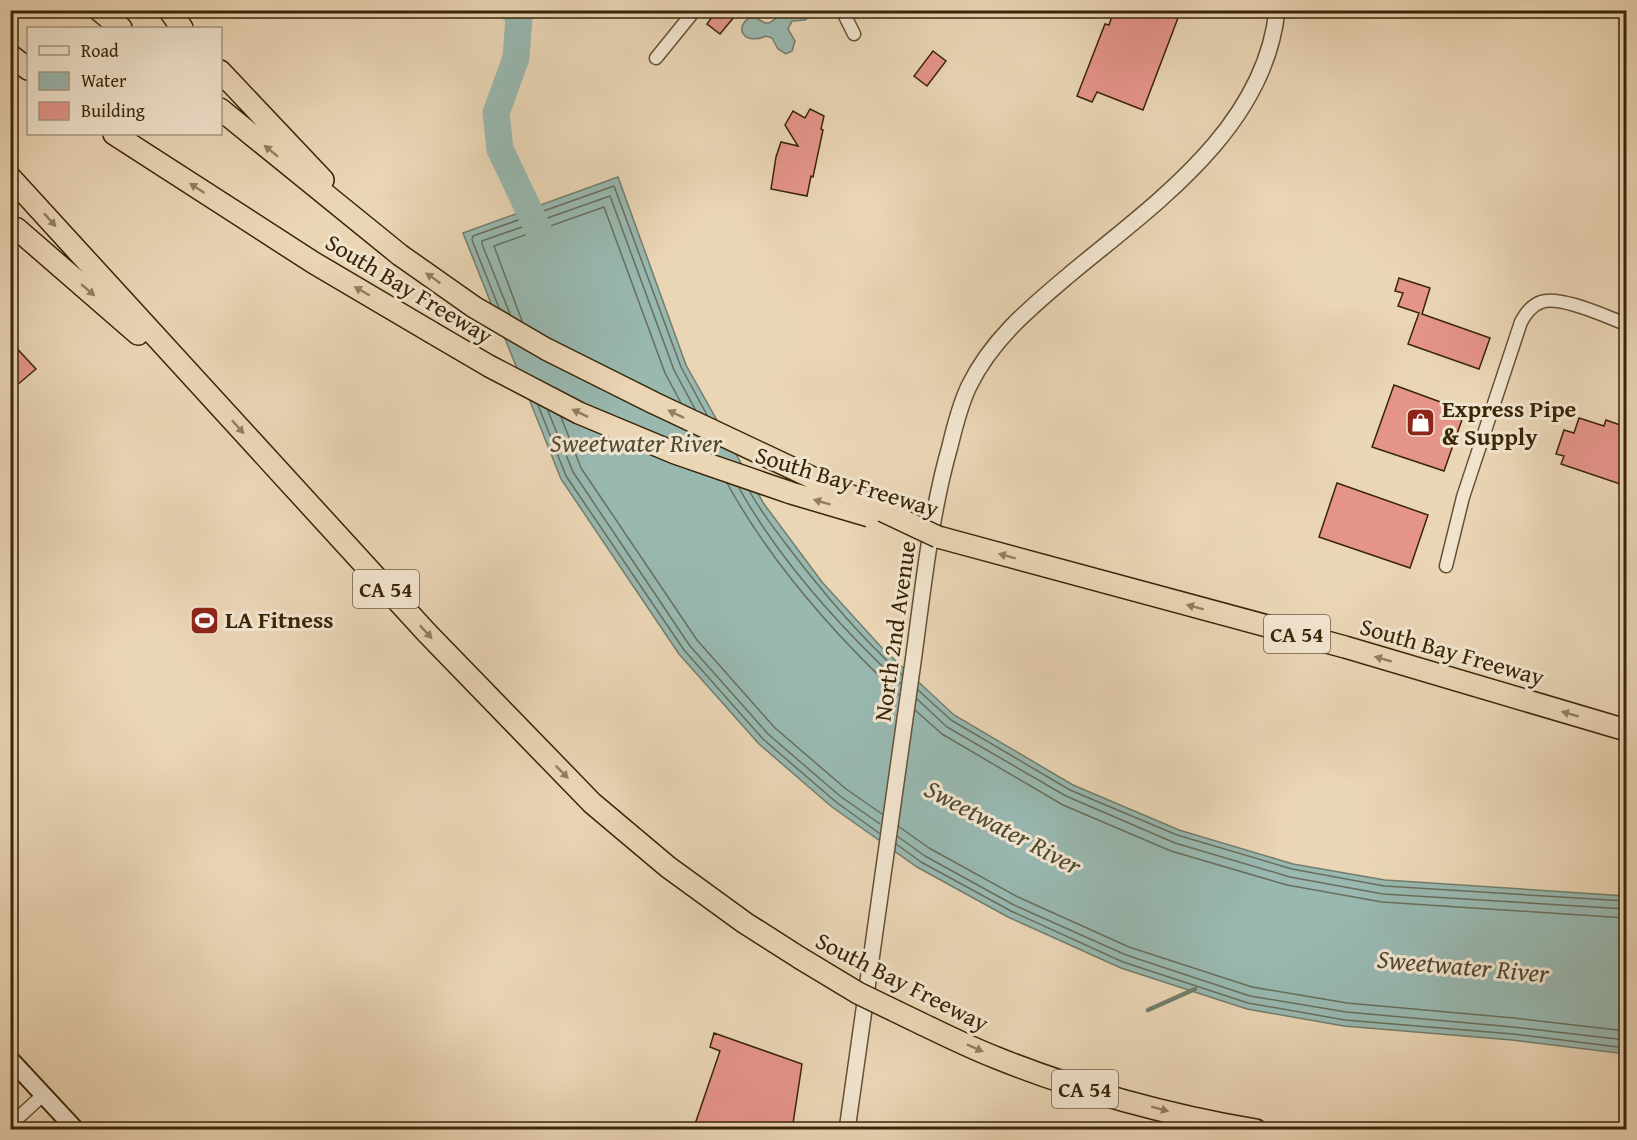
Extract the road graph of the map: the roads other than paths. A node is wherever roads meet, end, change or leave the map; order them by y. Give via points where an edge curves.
1 (99, 10) edge
2 (169, 10) edge
3 (695, 10) edge
4 (842, 10) edge
5 (1277, 10) edge
6 (120, 27) edge
7 (181, 27) edge
8 (854, 34) dead end
9 (10, 55) edge
10 (656, 58) dead end
11 (27, 68) edge
12 (222, 73) edge
13 (222, 111) edge
14 (116, 135) edge
15 (10, 177) edge
16 (10, 226) edge
17 (366, 227) junction
18 (1626, 324) edge
19 (208, 394) junction
20 (938, 537) junction
21 (1446, 566) dead end
22 (1626, 730) edge
23 (10, 1059) edge
24 (43, 1095) junction
25 (10, 1118) edge
26 (76, 1130) edge
27 (846, 1130) edge
28 (1256, 1130) edge

1 - 6 highway
2 - 7 highway
3 - 10 street
4 - 8 street
5 - 27 street, North 2nd Avenue via 1262,72 1232,123 1206,157 1022,315 984,359 969,387 941,478 924,580
9 - 11 highway
12 - 17 highway
17 -> 13 highway
20 -> 14 highway, South Bay Freeway / CA 54, bridge via 791,493 579,414 304,257
15 -> 19 highway, South Bay Freeway / CA 54
16 -> 19 highway
20 -> 17 highway, bridge via 546,349 474,307
18 - 21 street via 1557,301 1544,301 1528,310 1521,321 1463,498
19 -> 28 highway, South Bay Freeway / CA 54, bridge via 427,633 592,803 668,867 745,923 858,993 997,1058 1084,1089
22 -> 20 highway, South Bay Freeway / CA 54 via 1345,647
23 - 24 main road
24 - 25 street via 20,1116
24 - 26 main road

